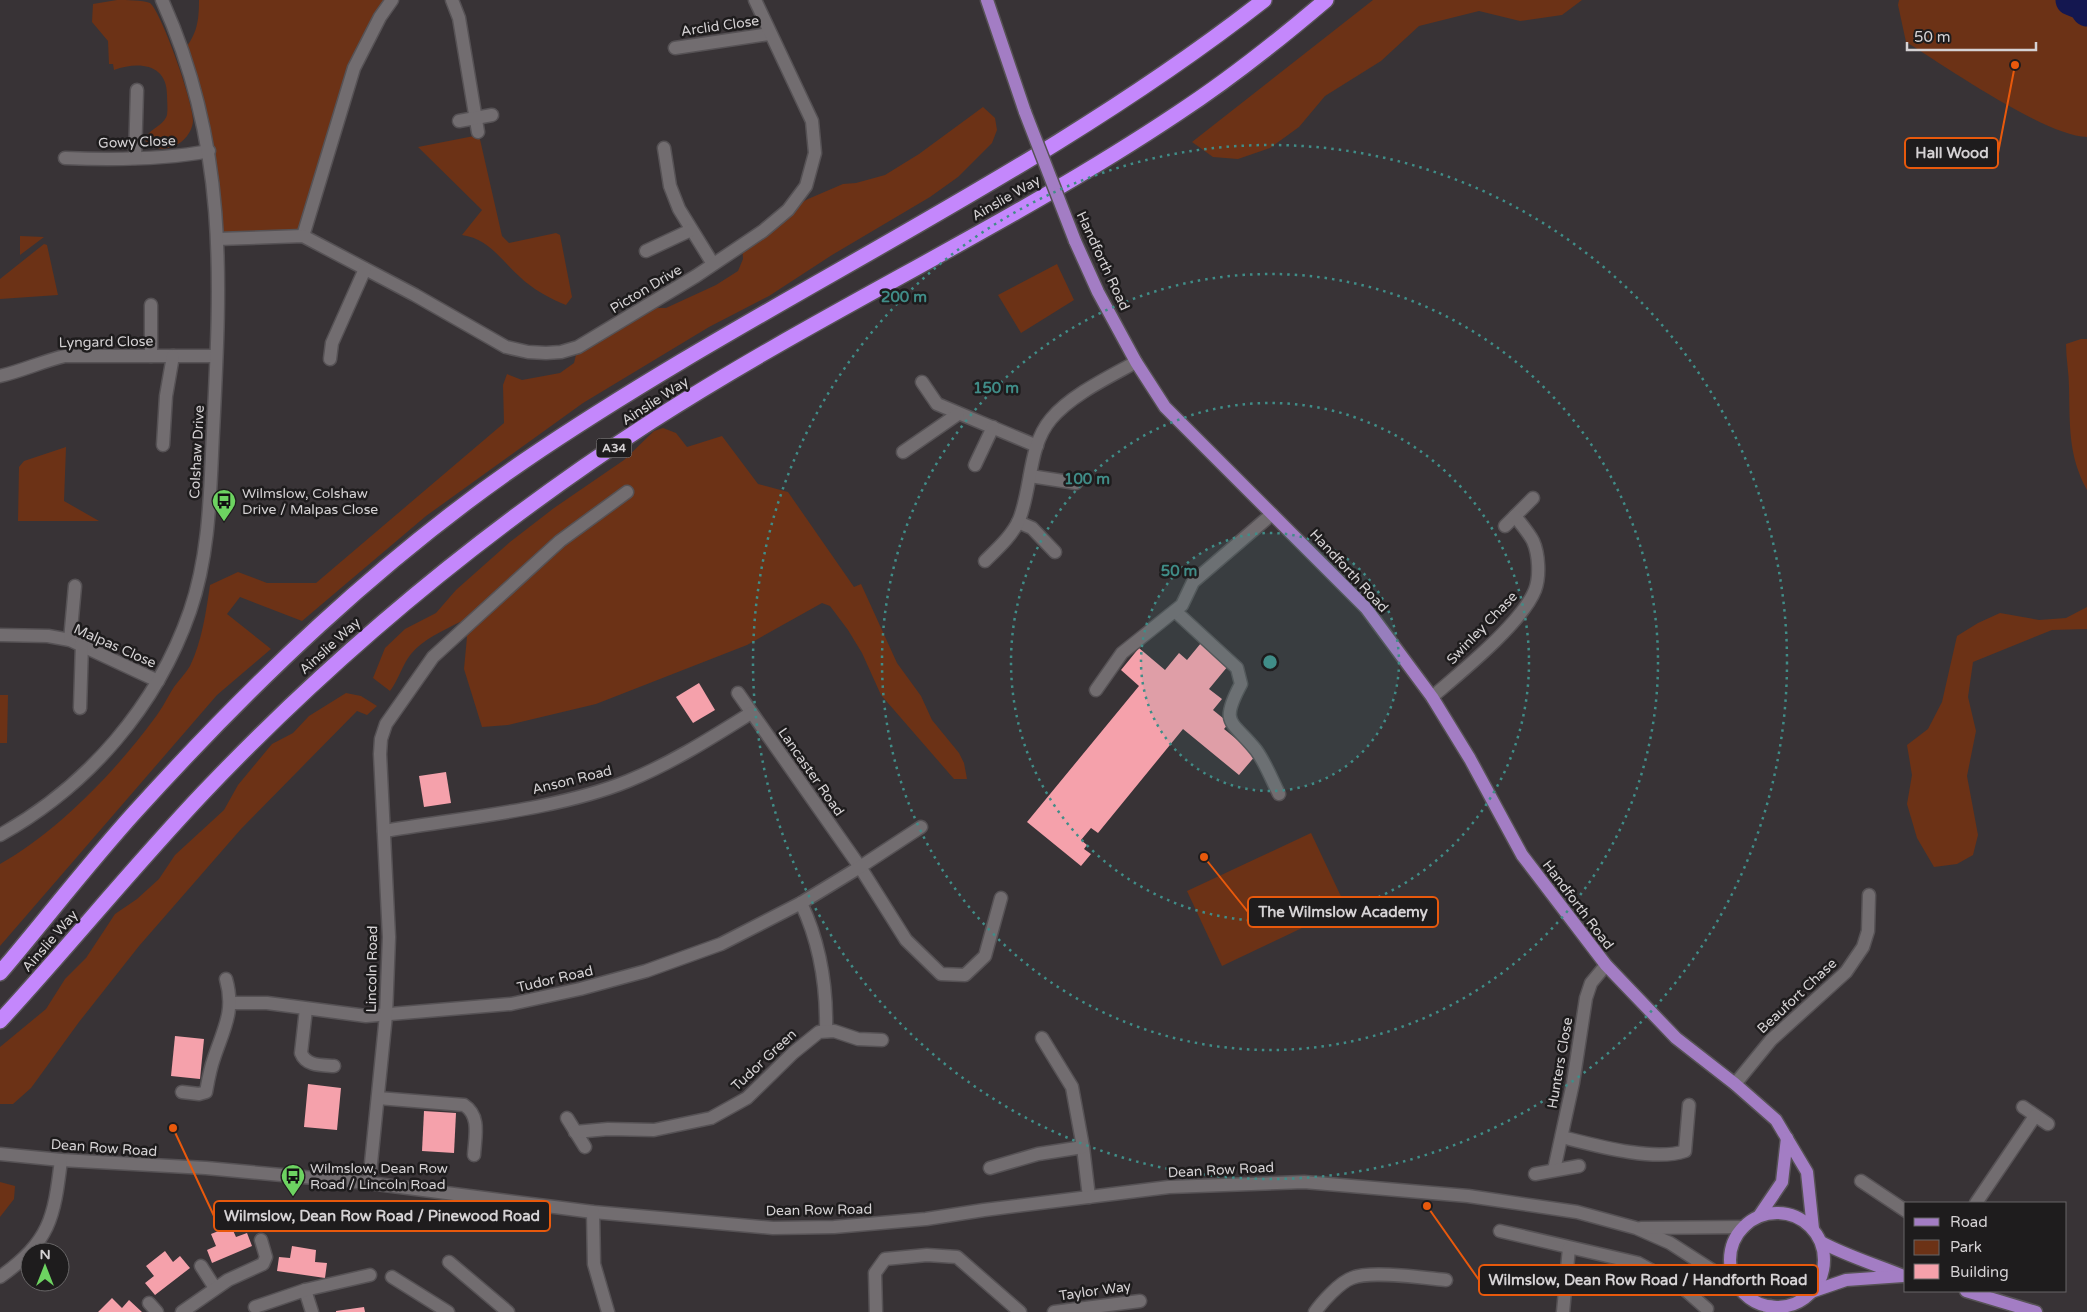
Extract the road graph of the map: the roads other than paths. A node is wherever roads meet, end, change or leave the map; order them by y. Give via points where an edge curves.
1 (162, 0) edge
2 (392, 0) edge
3 (452, 0) edge
4 (755, 0) edge
5 (987, 0) edge
6 (1264, 0) edge
7 (1326, 0) edge
8 (770, 34) junction
9 (681, 47) dead end
10 (137, 90) dead end
11 (492, 115) dead end
12 (475, 118) junction
13 (459, 120) dead end
14 (478, 132) dead end
15 (664, 148) dead end
16 (209, 151) junction
17 (70, 158) dead end
18 (135, 158) junction
19 (691, 230) junction
20 (303, 236) junction
21 (218, 239) junction
22 (646, 251) dead end
23 (713, 264) junction
24 (366, 269) junction
25 (151, 305) dead end
26 (151, 356) junction
27 (173, 356) junction
28 (216, 356) junction
29 (330, 359) dead end
30 (1136, 362) junction
31 (0, 376) edge
32 (922, 382) dead end
33 (958, 414) junction
34 (993, 427) junction
35 (163, 444) dead end
36 (1037, 446) junction
37 (903, 452) dead end
38 (975, 465) dead end
39 (1030, 476) junction
40 (1076, 483) dead end
41 (627, 492) dead end
42 (1533, 498) dead end
43 (1272, 514) junction
44 (1515, 516) junction
45 (1018, 522) junction
46 (1505, 526) dead end
47 (1055, 552) dead end
48 (986, 561) dead end
49 (75, 586) dead end
50 (1174, 610) junction
51 (0, 635) edge
52 (76, 642) junction
53 (158, 681) junction
54 (1096, 690) dead end
55 (738, 693) dead end
56 (1432, 697) junction
57 (80, 708) dead end
58 (751, 713) junction
59 (1279, 794) dead end
60 (921, 827) dead end
61 (384, 831) junction
62 (0, 835) edge
63 (860, 868) junction
64 (1869, 895) dead end
65 (1001, 898) dead end
66 (801, 903) junction
67 (1606, 965) junction
68 (0, 973) edge
69 (226, 979) dead end
70 (231, 1003) junction
71 (306, 1009) junction
72 (386, 1015) junction
73 (0, 1021) edge
74 (826, 1031) junction
75 (1042, 1038) dead end
76 (882, 1040) dead end
77 (334, 1066) dead end
78 (1736, 1084) junction
79 (182, 1092) dead end
80 (378, 1098) junction
81 (1690, 1105) dead end
82 (2023, 1108) dead end
83 (2035, 1116) junction
84 (567, 1118) dead end
85 (2048, 1124) dead end
86 (575, 1132) junction
87 (1562, 1137) junction
88 (1787, 1138) junction
89 (585, 1147) dead end
90 (1083, 1147) junction
91 (0, 1154) edge
92 (474, 1155) dead end
93 (61, 1160) junction
94 (1579, 1166) dead end
95 (990, 1168) dead end
96 (1554, 1170) junction
97 (1535, 1174) dead end
98 (1861, 1180) dead end
99 (369, 1183) junction
100 (1089, 1197) junction
101 (1977, 1202) edge
102 (1904, 1210) edge
103 (593, 1212) junction
104 (1759, 1216) junction
105 (1744, 1227) junction
106 (1636, 1228) junction
107 (1813, 1229) junction
108 (1500, 1231) dead end
109 (261, 1240) dead end
110 (1821, 1242) junction
111 (1569, 1248) junction
112 (449, 1262) dead end
113 (202, 1266) dead end
114 (370, 1275) dead end
115 (1904, 1276) edge
116 (0, 1277) edge
117 (392, 1277) dead end
118 (1446, 1280) dead end
119 (215, 1288) junction
120 (1740, 1288) junction
121 (305, 1290) junction
122 (1811, 1292) junction
123 (1969, 1292) edge
124 (1140, 1300) dead end
125 (255, 1307) dead end
126 (1707, 1309) dead end
127 (1770, 1309) edge
128 (182, 1312) edge
129 (312, 1312) edge
130 (448, 1312) edge
131 (508, 1312) edge
132 (607, 1312) edge
133 (876, 1312) edge
134 (1020, 1312) edge
135 (1054, 1312) edge
136 (1315, 1312) edge
137 (1563, 1312) edge
138 (2036, 1312) edge

1 - 16 street, Colshaw Drive via 195,86
2 - 20 street via 354,68
3 - 12 street via 459,18
4 - 8 street, Picton Drive
5 - 30 main road, Handforth Road, bridge via 1025,112 1075,241
6 - 68 highway, Ainslie Way via 1211,41 1066,138 631,391 521,464 442,522 373,579 232,708 132,815
7 - 73 highway, Ainslie Way / A34 via 1179,112 1050,192 781,342 652,422 475,544 404,602 264,730 161,838
8 - 9 street, Arclid Close
8 - 23 street, Picton Drive via 812,121 815,139 812,172 800,197 788,210
10 - 18 street
11 - 12 street
12 - 13 street
12 - 14 street
15 - 19 street via 674,196
16 - 18 street, Gowy Close
16 - 21 street, Colshaw Drive
17 - 18 street, Gowy Close
19 - 22 street
19 - 23 street
20 - 21 street, Picton Drive
20 - 24 street, Picton Drive
21 - 28 street, Colshaw Drive
23 - 24 street, Picton Drive via 578,347 546,353 506,347
24 - 29 street via 332,343
25 - 26 street
26 - 27 street, Lyngard Close
26 - 31 street, Lyngard Close via 65,356
27 - 28 street, Lyngard Close
27 - 35 street
28 - 53 street, Colshaw Drive via 203,561 190,610
30 - 36 street via 1064,407 1050,420
30 - 43 main road, Handforth Road via 1165,407
32 - 33 street via 936,404
33 - 34 street
33 - 37 street
34 - 36 street
34 - 38 street
36 - 39 street
39 - 40 street
39 - 45 street
41 - 61 street, Lincoln Road via 560,541 433,658 386,724 381,739
42 - 44 street
43 - 50 street via 1194,582 1182,605
43 - 56 main road, Handforth Road via 1366,608
44 - 46 street
44 - 56 street, Swinley Chase via 1533,542 1538,564 1536,589 1525,608 1472,663
45 - 47 street via 1032,528
45 - 48 street
49 - 52 street
50 - 54 street via 1122,653
50 - 59 street via 1237,668 1241,684 1229,706 1230,718 1237,732 1256,750
51 - 52 street, Malpas Close via 48,636
52 - 53 street, Malpas Close
52 - 57 street
53 - 62 street, Colshaw Drive via 115,743 92,766 34,815
55 - 58 street, Lancaster Road
56 - 67 main road, Handforth Road via 1522,855
58 - 61 street, Anson Road via 681,756 627,781 556,802
58 - 63 street, Lancaster Road
60 - 63 street, Tudor Road
61 - 72 street, Lincoln Road via 389,937
63 - 65 street via 906,940 941,974 965,975 985,956
63 - 66 street, Tudor Road
64 - 78 street, Beaufort Chase via 1868,931 1863,948 1846,972 1771,1040
66 - 72 street, Tudor Road via 721,944 646,971 580,989 511,1004
66 - 74 street via 813,930 823,975
67 - 78 main road, Handforth Road via 1676,1038
67 - 87 street, Hunters Close via 1591,983 1586,998
69 - 70 street
70 - 71 street, Tudor Road via 267,1003
70 - 79 street via 206,1092
71 - 72 street, Tudor Road via 349,1015
71 - 77 street via 301,1053 310,1063
72 - 80 street, Lincoln Road
74 - 76 street via 858,1039
74 - 86 street, Tudor Green via 810,1038 747,1098 711,1118 654,1130
75 - 90 street via 1072,1087
78 - 88 main road, Handforth Road via 1776,1120
80 - 92 street via 464,1106 471,1110 475,1117
80 - 99 street, Lincoln Road
81 - 87 street via 1685,1151 1672,1156 1612,1149
82 - 83 street
83 - 85 street
83 - 101 street
84 - 86 street
86 - 89 street
87 - 96 street, Hunters Close
88 - 104 main road via 1782,1182
88 - 107 main road, Handforth Road via 1807,1172
90 - 95 street via 1038,1154
90 - 100 street
91 - 93 street, Dean Row Road
93 - 99 street, Dean Row Road via 206,1168
93 - 116 street via 56,1201 48,1230 17,1265
94 - 96 street
96 - 97 street
98 - 102 street
99 - 103 street, Dean Row Road
100 - 103 street, Dean Row Road via 926,1219 834,1227 773,1228
100 - 106 street, Dean Row Road via 1169,1187 1304,1182 1468,1196 1576,1212
103 - 132 street via 594,1264
104 - 105 main road
104 - 107 main road via 1791,1214
105 - 106 street, Dean Row Road
105 - 120 main road via 1730,1253 1734,1278
106 - 120 street, Dean Row Road via 1670,1243
107 - 110 main road
108 - 111 street
109 - 119 street via 266,1257 264,1264
110 - 115 main road via 1843,1254
110 - 122 main road via 1824,1268
111 - 126 street via 1638,1263 1682,1287
111 - 137 street
112 - 131 street
113 - 119 street
114 - 121 street
115 - 122 main road via 1846,1280
117 - 130 street
118 - 136 street via 1384,1275 1352,1278
119 - 128 street
120 - 127 main road
121 - 125 street
121 - 129 street
122 - 127 main road via 1800,1300
123 - 138 main road
124 - 135 street, Taylor Way
133 - 134 street via 875,1273 885,1259 927,1255 957,1257

